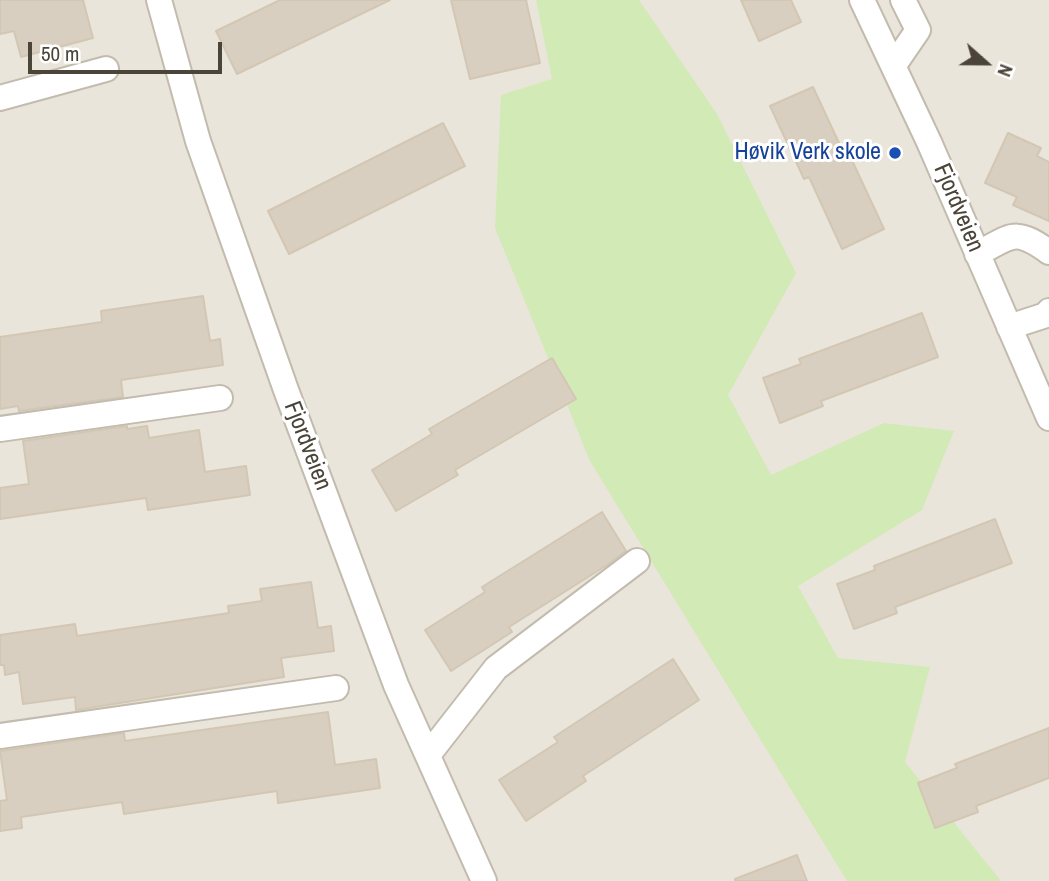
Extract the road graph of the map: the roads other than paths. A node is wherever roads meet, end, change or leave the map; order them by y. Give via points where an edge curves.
1 (159, 0) edge
2 (862, 0) edge
3 (903, 0) edge
4 (894, 65) junction
5 (106, 69) dead end
6 (0, 98) edge
7 (1049, 252) edge
8 (977, 254) junction
9 (1049, 310) edge
10 (1009, 327) junction
11 (220, 398) dead end
12 (1049, 418) edge
13 (0, 429) edge
14 (638, 562) dead end
15 (336, 688) dead end
16 (0, 736) edge
17 (428, 755) junction
18 (484, 881) edge

1 - 17 street, Fjordveien via 198,141 286,390 396,685
2 - 4 street, Fjordveien
3 - 4 street via 918,30
4 - 8 street, Fjordveien
5 - 6 street
7 - 8 street via 1031,239 1013,235
8 - 10 street, Fjordveien
9 - 10 street
10 - 12 street, Fjordveien
11 - 13 street
14 - 17 street via 496,668
15 - 16 street
17 - 18 street, Fjordveien

